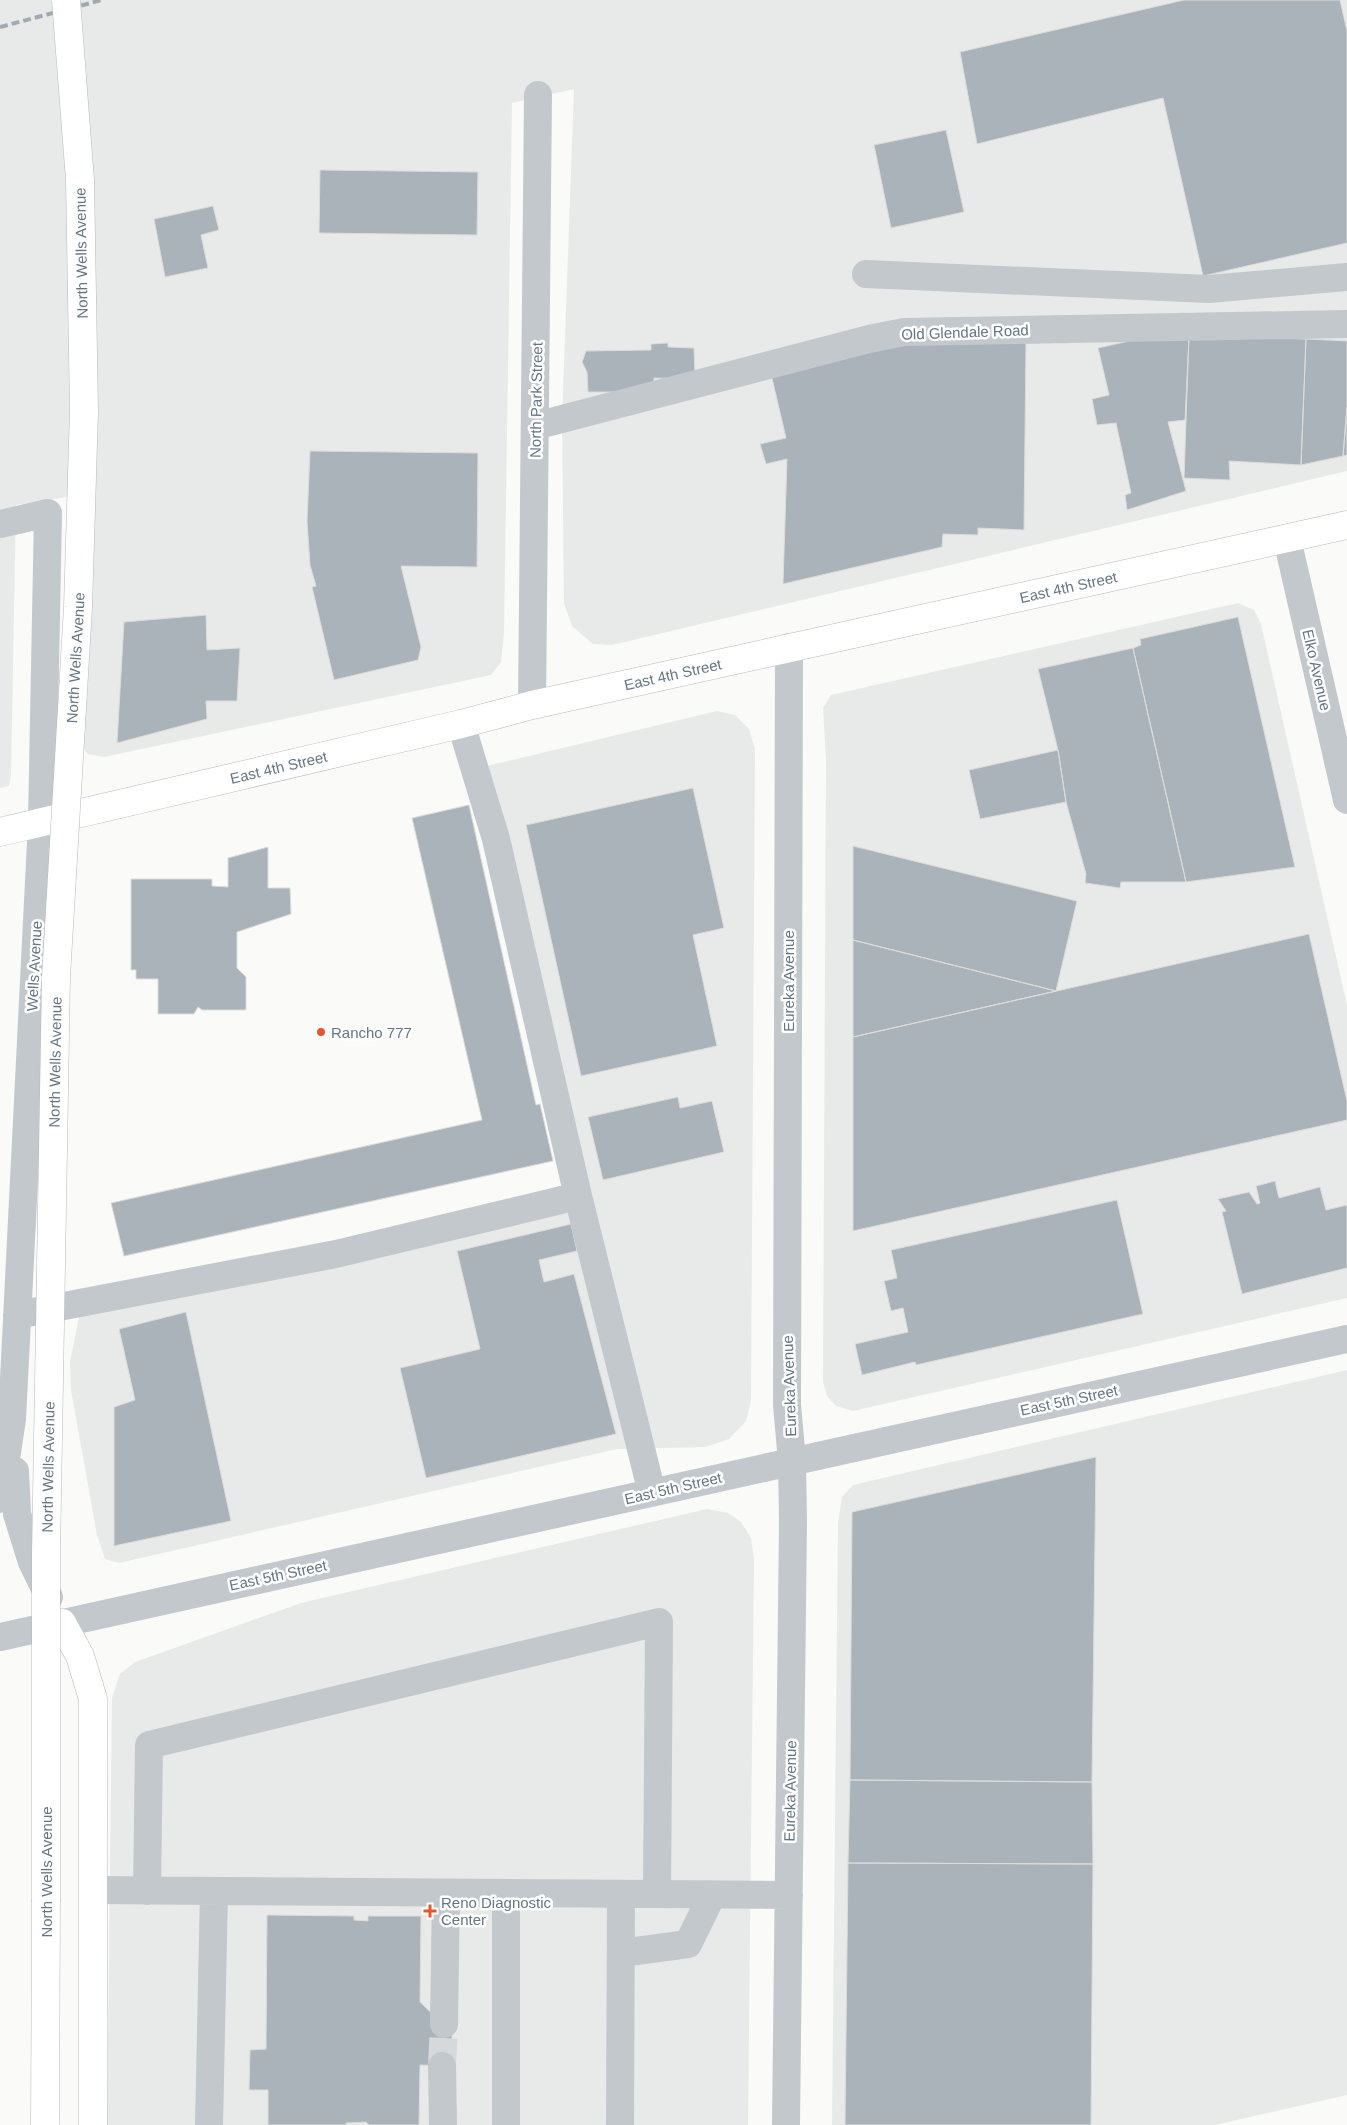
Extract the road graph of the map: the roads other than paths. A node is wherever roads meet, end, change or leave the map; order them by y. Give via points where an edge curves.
1 (66, 0) edge
2 (538, 95) dead end
3 (866, 274) dead end
4 (1347, 277) edge
5 (1347, 324) edge
6 (535, 426) junction
7 (0, 524) edge
8 (1347, 525) edge
9 (1287, 539) junction
10 (789, 647) junction
11 (532, 705) junction
12 (461, 724) junction
13 (1347, 800) edge
14 (42, 822) junction
15 (0, 832) edge
16 (578, 1196) junction
17 (17, 1315) junction
18 (1347, 1338) edge
19 (12, 1419) junction
20 (792, 1461) junction
21 (652, 1492) junction
22 (0, 1499) edge
23 (62, 1623) junction
24 (0, 1637) edge
25 (93, 1890) junction
26 (147, 1891) junction
27 (214, 1891) junction
28 (446, 1893) junction
29 (506, 1894) junction
30 (621, 1894) junction
31 (657, 1894) junction
32 (712, 1895) junction
33 (789, 1895) junction
34 (621, 1953) junction
35 (444, 2024) tunnel mouth
36 (442, 2066) tunnel mouth
37 (45, 2125) edge
38 (93, 2125) edge
39 (209, 2125) edge
40 (443, 2125) edge
41 (506, 2125) edge
42 (620, 2125) edge
43 (786, 2125) edge

1 - 37 main road, North Wells Avenue, bridge via 80,180 84,411 78,607 56,977 46,1556
2 - 6 street, North Park Street
3 - 4 street via 1209,290
5 - 6 street, Old Glendale Road via 904,332
6 - 11 street, North Park Street
7 - 14 street, Wells Avenue via 48,513
8 - 9 main road, East 4th Street
9 - 10 main road, East 4th Street
9 - 13 street, Elko Avenue
10 - 11 main road, East 4th Street
10 - 20 street, Eureka Avenue via 787,1405
11 - 12 main road, East 4th Street
12 - 14 main road, East 4th Street
12 - 16 street via 496,839
14 - 15 main road, East 4th Street
14 - 17 street, Wells Avenue
16 - 17 street via 336,1254
16 - 21 street
17 - 19 street, Wells Avenue
18 - 20 street, East 5th Street
19 - 22 street, Wells Avenue
19 - 23 street, Wells Avenue via 18,1514 32,1562
20 - 21 street, East 5th Street
20 - 33 street, Eureka Avenue
21 - 23 street, East 5th Street
23 - 24 street, East 5th Street
23 - 25 main road via 80,1656 92,1699
25 - 26 street
25 - 38 main road
26 - 27 street
26 - 31 street via 149,1744 659,1622
27 - 28 street
27 - 39 street
28 - 29 street
28 - 35 street
29 - 30 street
29 - 41 street
30 - 31 street
30 - 34 street
31 - 32 street
32 - 33 street
32 - 34 street via 688,1944
33 - 43 street, Eureka Avenue
34 - 42 street
36 - 40 street

